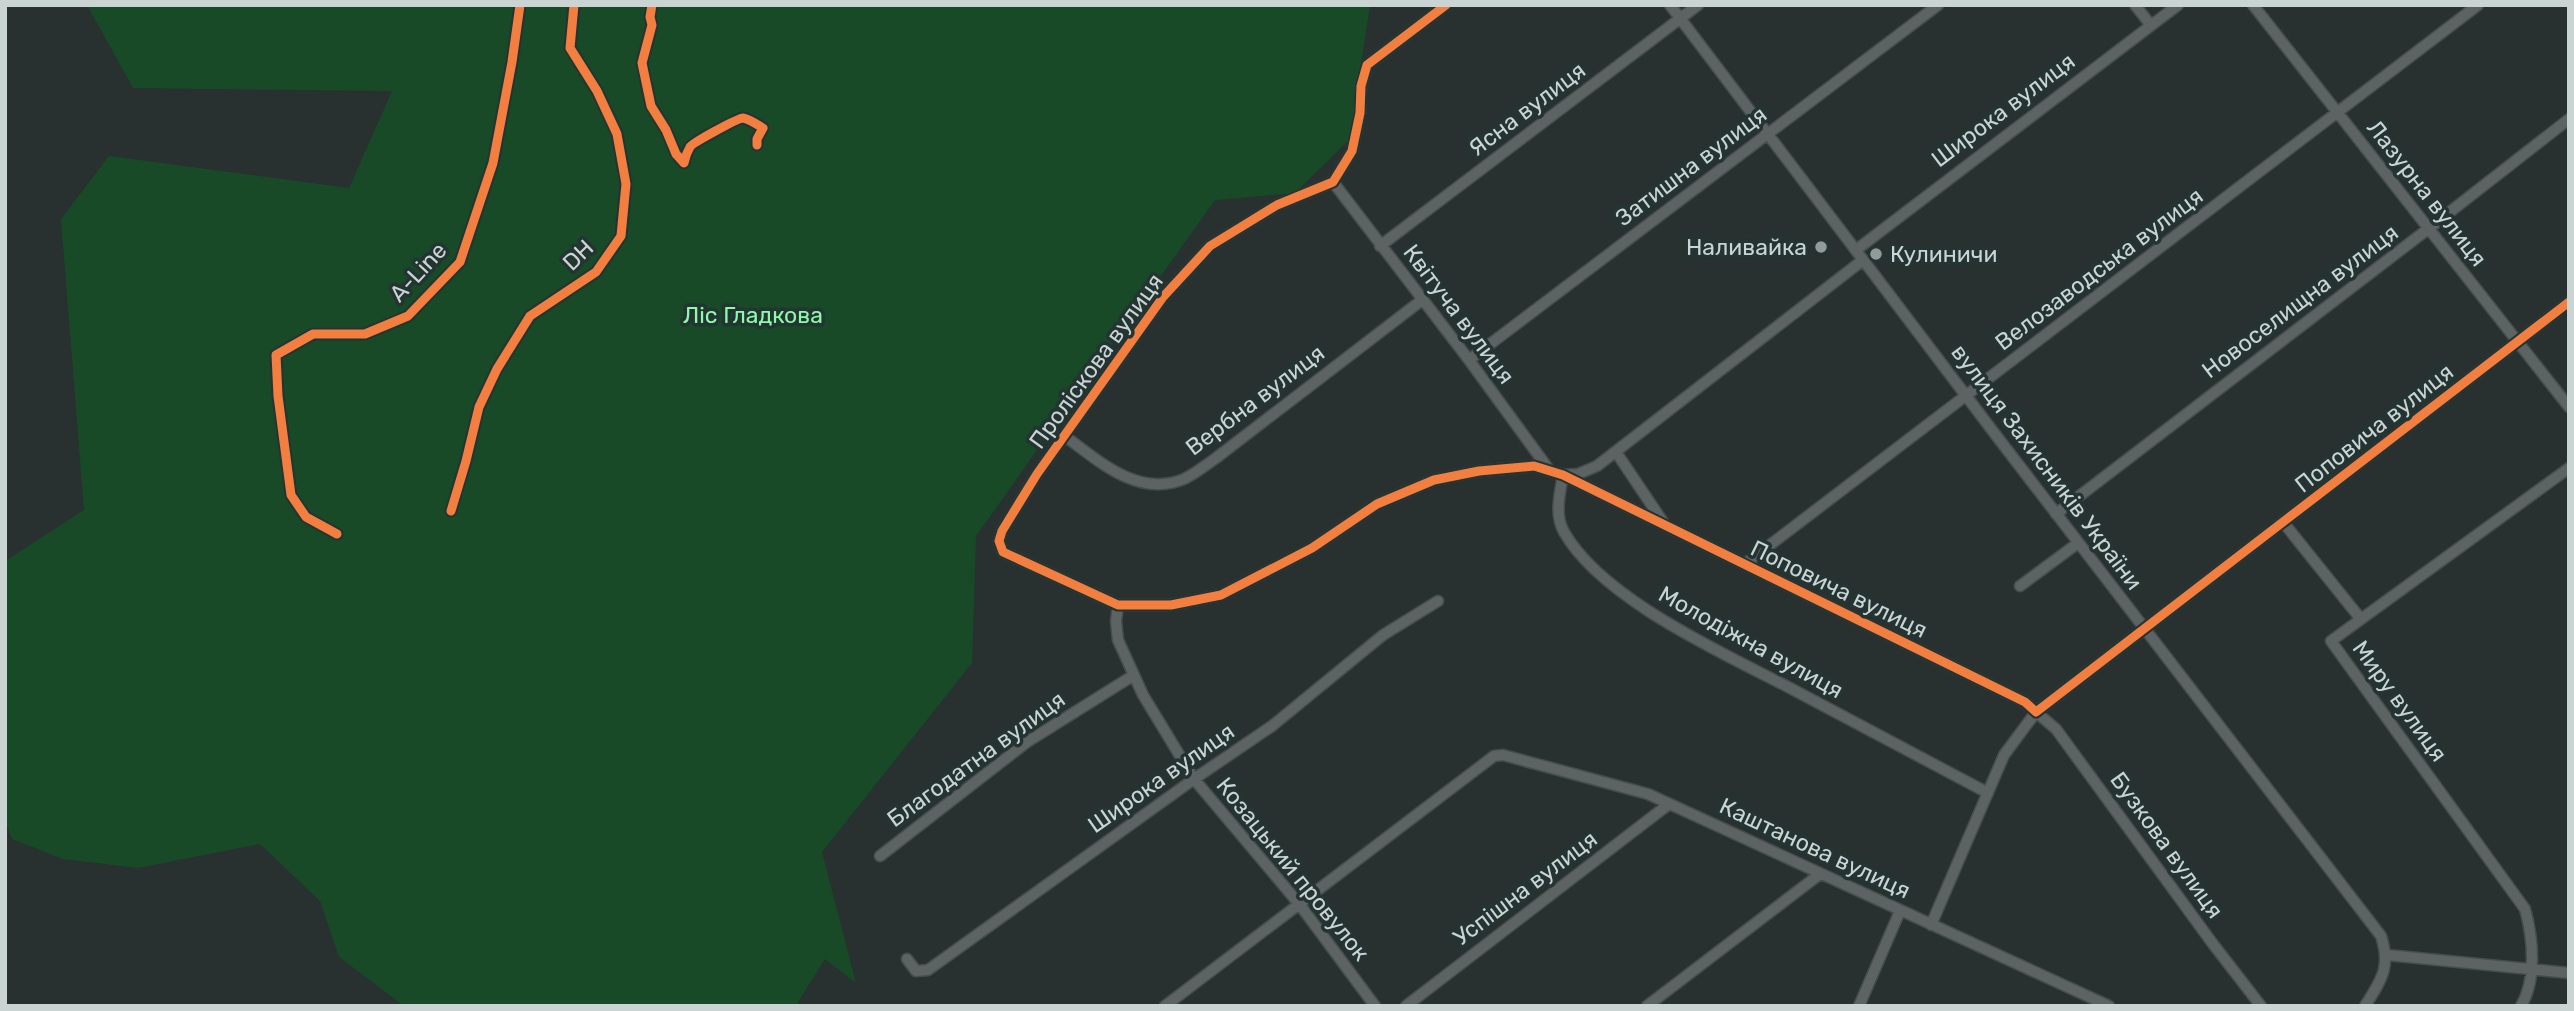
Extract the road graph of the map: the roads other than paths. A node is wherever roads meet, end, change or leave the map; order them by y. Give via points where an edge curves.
1 (1446, 5) edge
2 (1670, 5) edge
3 (1698, 5) edge
4 (1938, 5) edge
5 (2135, 5) edge
6 (2178, 5) edge
7 (2253, 5) edge
8 (2478, 5) edge
9 (1681, 19) junction
10 (2150, 24) junction
11 (2338, 114) junction
12 (2569, 119) edge
13 (1768, 135) junction
14 (1333, 182) junction
15 (2428, 229) junction
16 (1380, 246) junction
17 (1856, 250) junction
18 (1863, 260) junction
19 (1422, 300) junction
20 (2569, 302) edge
21 (2517, 342) junction
22 (1469, 360) junction
23 (1966, 396) junction
24 (2569, 407) edge
25 (1066, 437) junction
26 (1616, 452) junction
27 (2569, 468) edge
28 (1551, 471) junction
29 (1563, 475) junction
30 (2056, 514) junction
31 (2283, 522) junction
32 (1665, 525) junction
33 (2078, 543) junction
34 (1003, 552) joint
35 (1745, 564) junction
36 (2020, 586) dead end
37 (1438, 601) dead end
38 (1118, 605) junction
39 (2360, 618) junction
40 (2144, 629) junction
41 (1134, 675) junction
42 (2036, 712) junction
43 (1194, 779) junction
44 (1988, 793) junction
45 (1669, 804) junction
46 (880, 856) dead end
47 (1820, 874) junction
48 (1300, 905) junction
49 (1900, 911) junction
50 (1931, 925) junction
51 (2387, 955) junction
52 (907, 959) dead end
53 (2531, 969) junction
54 (2569, 973) edge
55 (1165, 1006) edge
56 (1375, 1006) edge
57 (1406, 1006) edge
58 (1647, 1006) edge
59 (1859, 1006) edge
60 (2109, 1006) edge
61 (2261, 1006) edge
62 (2365, 1006) edge
63 (2521, 1006) edge

1 - 14 street via 1367,65 1352,151
2 - 9 street, вулиця Захисників України
3 - 9 street, Ясна вулиця
4 - 13 street, Затишна вулиця
5 - 10 street
6 - 10 street, Широка вулиця
7 - 11 street, Лазурна вулиця
8 - 11 street, Велозаводська вулиця
9 - 13 street, вулиця Захисників України
9 - 16 street, Ясна вулиця
10 - 17 street, Широка вулиця
11 - 15 street, Лазурна вулиця
11 - 23 street, Велозаводська вулиця
12 - 15 street, Новоселищна вулиця
13 - 17 street, вулиця Захисників України
13 - 22 street, Затишна вулиця
14 - 16 street, Квітуча вулиця
14 - 25 street, Проліскова вулиця via 1277,205 1210,246 1163,296
15 - 21 street, Лазурна вулиця
15 - 30 street, Новоселищна вулиця
16 - 19 street, Квітуча вулиця
17 - 18 street, вулиця Захисників України
18 - 23 street, вулиця Захисників України
18 - 26 street
19 - 22 street, Квітуча вулиця
19 - 25 street, Вербна вулиця via 1183,479 1134,482
20 - 21 street, Поповича вулиця
21 - 24 street, Лазурна вулиця
21 - 31 street, Поповича вулиця
22 - 28 street, Квітуча вулиця
23 - 30 street, вулиця Захисників України
23 - 35 street, Велозаводська вулиця
25 - 34 street, Проліскова вулиця via 1002,531
26 - 29 street via 1597,466
26 - 32 street
27 - 39 street, Миру вулиця
28 - 29 street, Поповича вулиця
28 - 38 street, Поповича вулиця via 1534,466 1434,480 1377,504 1312,548 1221,595 1171,606
29 - 32 street, Поповича вулиця
29 - 44 street, Молодіжна вулиця via 1558,505 1562,530 1610,583 1663,621
30 - 33 street, вулиця Захисників України
31 - 39 street
31 - 40 street, Поповича вулиця
32 - 35 street, Поповича вулиця
33 - 36 street
33 - 40 street, вулиця Захисників України
34 - 38 street, Поповича вулиця
35 - 42 street, Поповича вулиця via 2025,702
37 - 43 street, Широка вулиця via 1383,635 1272,726
38 - 41 street, Козацький провулок via 1118,640
39 - 53 street, Миру вулиця via 2330,641 2525,909 2531,933
40 - 42 street, Поповича вулиця
40 - 51 street, вулиця Захисників України via 2381,936
41 - 43 street, Козацький провулок
41 - 46 street, Благодатна вулиця via 1027,742
42 - 44 street via 2004,755
42 - 61 street, Бузкова вулиця via 2056,729
43 - 48 street, Козацький провулок
43 - 52 street, Широка вулиця via 928,970 916,971
44 - 50 street
45 - 47 street, Каштанова вулиця
45 - 48 street, Каштанова вулиця via 1648,794 1494,756
45 - 57 street, Успішна вулиця
47 - 49 street, Каштанова вулиця
47 - 58 street
48 - 55 street
48 - 56 street, Козацький провулок
49 - 50 street, Каштанова вулиця
49 - 59 street
50 - 60 street, Каштанова вулиця
51 - 53 street
51 - 62 street via 2383,975
53 - 54 street
53 - 63 street, Миру вулиця

